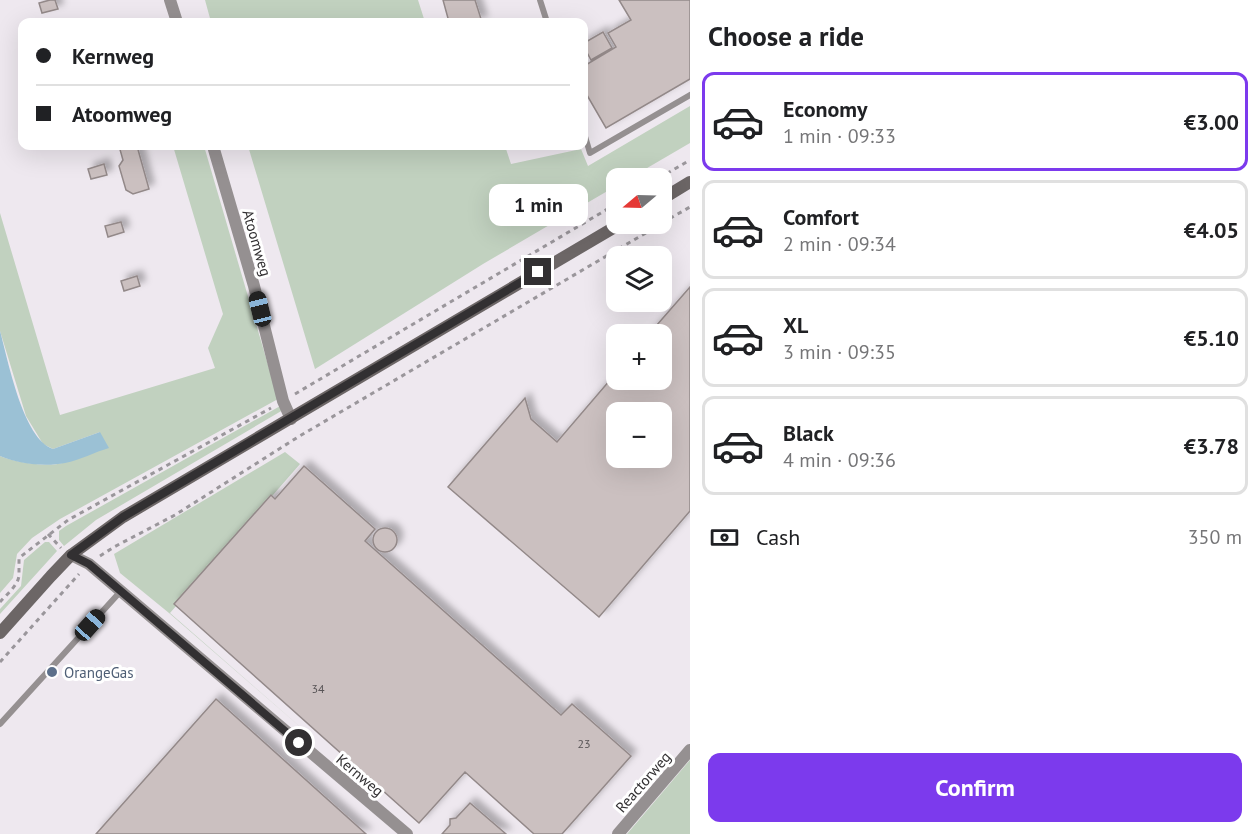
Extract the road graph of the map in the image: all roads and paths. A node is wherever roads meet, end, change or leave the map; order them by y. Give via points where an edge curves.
1 (170, 0) edge
2 (540, 0) edge
3 (176, 18) edge
4 (546, 18) edge
5 (690, 95) edge
6 (588, 146) edge
7 (214, 150) edge
8 (690, 160) edge
9 (672, 170) edge
10 (690, 182) edge
11 (672, 193) edge
12 (690, 207) edge
13 (672, 217) edge
14 (606, 232) edge
15 (642, 234) edge
16 (291, 419) junction
17 (71, 555) junction
18 (89, 564) junction
19 (120, 592) junction
20 (0, 633) edge
21 (0, 662) edge
22 (0, 724) edge
23 (690, 750) edge
24 (407, 834) edge
25 (618, 834) edge

1 - 3 street
2 - 4 lane
5 - 6 lane via 590,153
7 - 16 street, Atoomweg
8 - 9 path
10 - 11 street
12 - 13 path
14 - 16 street
15 - 18 path
16 - 17 street via 123,517
17 - 18 street, Kernweg
17 - 20 street
18 - 19 street, Kernweg
18 - 21 path
19 - 22 lane
19 - 24 street, Kernweg
23 - 25 street, Reactorweg

